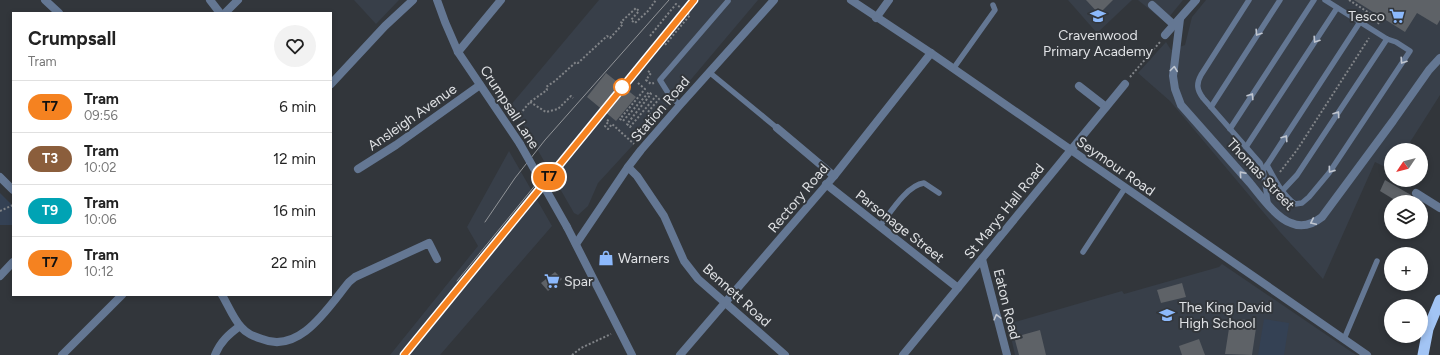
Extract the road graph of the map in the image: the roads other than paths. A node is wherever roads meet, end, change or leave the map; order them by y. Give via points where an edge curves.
1 (45, 0) edge
2 (210, 0) edge
3 (238, 0) edge
4 (413, 0) edge
5 (437, 0) edge
6 (501, 0) edge
7 (774, 0) edge
8 (851, 0) edge
9 (889, 0) edge
10 (1196, 0) edge
11 (1249, 0) edge
12 (1280, 0) edge
13 (1314, 0) edge
14 (1325, 0) edge
15 (728, 1) edge
16 (993, 5) dead end
17 (1152, 5) dead end
18 (1337, 8) junction
19 (58, 12) edge
20 (219, 12) edge
21 (226, 12) edge
22 (876, 18) junction
23 (1180, 19) junction
24 (1360, 22) junction
25 (1174, 25) junction
26 (1166, 35) road end
27 (1387, 39) junction
28 (458, 52) junction
29 (931, 54) junction
30 (1440, 58) edge
31 (952, 69) junction
32 (709, 72) junction
33 (332, 83) edge
34 (1125, 84) road end
35 (480, 85) junction
36 (1079, 86) dead end
37 (680, 105) junction
38 (1106, 107) junction
39 (1210, 107) junction
40 (777, 128) joint
41 (1230, 129) junction
42 (1246, 147) junction
43 (1071, 151) junction
44 (628, 167) junction
45 (1265, 168) junction
46 (358, 169) dead end
47 (834, 176) junction
48 (0, 177) edge
49 (826, 184) junction
50 (1124, 188) junction
51 (12, 189) edge
52 (1282, 191) junction
53 (940, 193) dead end
54 (1416, 193) dead end
55 (1268, 204) junction
56 (1440, 208) edge
57 (880, 226) junction
58 (576, 244) junction
59 (1083, 252) dead end
60 (437, 258) dead end
61 (982, 259) junction
62 (1377, 261) dead end
63 (12, 263) edge
64 (0, 276) edge
65 (958, 288) junction
66 (121, 296) edge
67 (223, 296) edge
68 (1440, 300) edge
69 (725, 304) junction
70 (240, 326) junction
71 (1344, 339) junction
72 (62, 355) edge
73 (215, 355) edge
74 (632, 355) edge
75 (680, 355) edge
76 (786, 355) edge
77 (903, 355) edge
78 (1007, 355) edge
79 (1367, 355) edge
80 (1423, 355) edge

1 - 19 street
2 - 20 street
3 - 21 street
4 - 33 street
5 - 28 street, Crumpsall Lane
6 - 28 street
7 - 32 street, Station Road
8 - 22 street, Seymour Road
9 - 22 street
10 - 23 street
11 - 39 lane via 1198,80 1200,94
12 -> 39 lane
41 -> 13 lane
14 - 18 lane
15 - 37 lane via 660,80 670,96
16 - 31 lane via 994,10
17 - 25 street
18 - 24 lane
18 -> 42 lane
22 - 29 street, Seymour Road
23 - 25 street
55 -> 23 street, Thomas Street via 1182,105 1178,97 1173,76
24 - 27 lane
45 -> 24 lane
25 - 26 street
52 -> 27 lane via 1297,174
27 -> 52 lane via 1410,50 1329,173 1302,203 1295,204
28 - 35 street, Crumpsall Lane
29 - 31 street, Seymour Road
29 - 47 street, Rectory Road
30 -> 55 street, Thomas Street via 1322,217 1313,223 1291,224 1281,218
31 - 43 street, Seymour Road
32 - 37 street, Station Road
32 - 40 lane
34 - 38 street, St Marys Hall Road
35 - 46 street, Ansleigh Avenue
35 - 58 street, Crumpsall Lane, bridge via 520,144
36 - 38 street
37 - 44 street, Station Road
38 - 43 street, St Marys Hall Road
39 - 41 lane
40 - 47 street
41 - 42 lane
42 - 45 lane
43 - 50 street, Seymour Road
43 - 61 street, St Marys Hall Road
44 - 58 street, Station Road
44 - 69 street, Bennett Road via 664,216 684,261 698,279
45 - 52 lane
45 - 55 lane
47 - 49 street, Rectory Road
48 - 51 street
49 - 57 street, Parsonage Street
49 - 69 street, Rectory Road
50 - 59 lane
50 - 71 street, Seymour Road
53 - 57 lane via 924,183 919,183 907,192
54 - 56 street
57 - 65 street, Parsonage Street
58 - 74 street, Crumpsall Lane
60 - 70 street via 429,243 354,277 308,330 293,340 266,341 248,334
61 - 65 street, St Marys Hall Road
78 -> 61 street, Eaton Road
62 - 71 lane
63 - 64 street
65 - 77 street, St Marys Hall Road
66 - 72 street
67 - 70 street
68 - 80 highway via 1428,329
69 - 75 street, Rectory Road
69 - 76 street, Bennett Road
70 - 73 street via 224,340
71 - 79 street, Seymour Road

